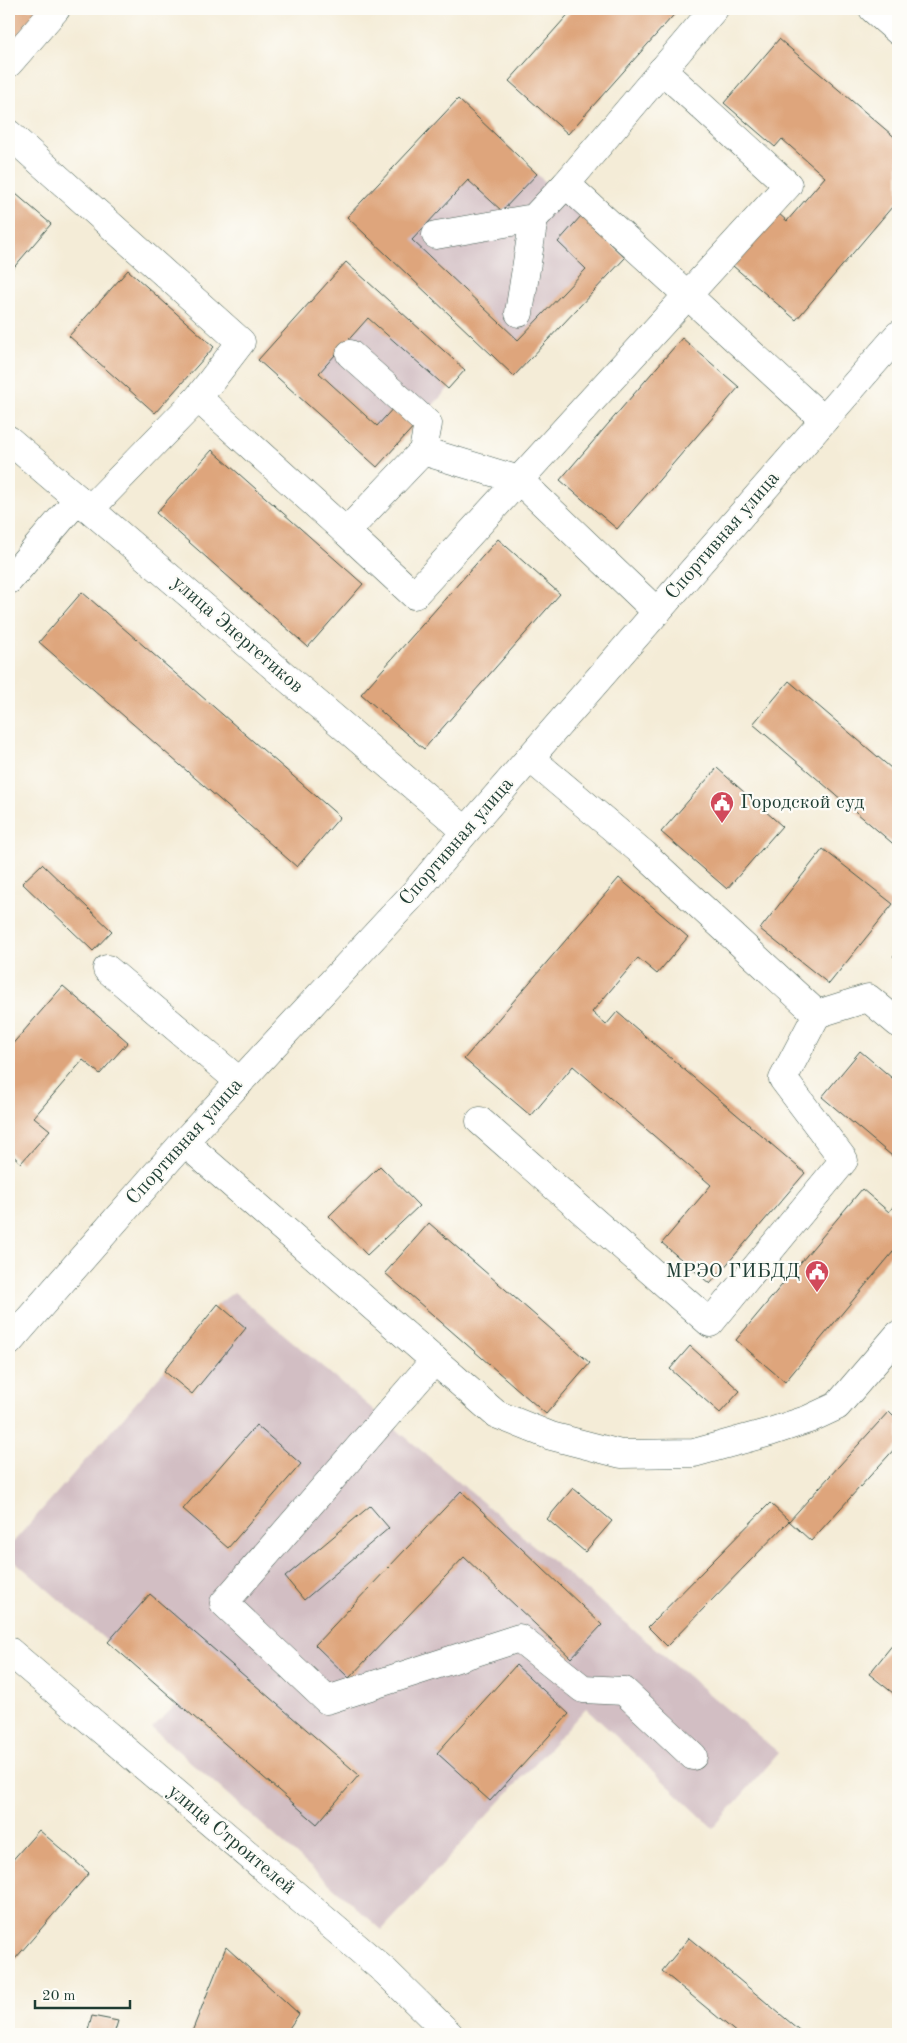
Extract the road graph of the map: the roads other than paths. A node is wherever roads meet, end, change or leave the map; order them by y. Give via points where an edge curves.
1 (56, 9) edge
2 (714, 9) edge
3 (873, 9) edge
4 (898, 31) edge
5 (9, 63) edge
6 (662, 70) junction
7 (9, 134) edge
8 (566, 184) junction
9 (534, 218) junction
10 (436, 235) dead end
11 (688, 295) junction
12 (519, 313) dead end
13 (898, 335) edge
14 (350, 354) dead end
15 (198, 398) junction
16 (824, 420) junction
17 (9, 440) edge
18 (423, 451) junction
19 (519, 480) junction
20 (84, 504) junction
21 (346, 532) junction
22 (9, 580) edge
23 (657, 612) junction
24 (530, 758) junction
25 (466, 831) junction
26 (107, 969) dead end
27 (818, 1014) junction
28 (898, 1023) edge
29 (240, 1082) junction
30 (480, 1121) dead end
31 (184, 1142) junction
32 (898, 1335) edge
33 (9, 1342) edge
34 (434, 1360) junction
35 (9, 1650) edge
36 (693, 1756) dead end
37 (450, 2034) edge

1 - 5 street
2 - 6 street
3 - 4 street
6 - 8 street
6 - 11 street via 788,186
7 - 15 street via 241,342
8 - 9 street
8 - 11 street
9 - 10 street
9 - 12 street
11 - 16 street
11 - 19 street
13 - 16 street, Спортивная улица
14 - 18 street via 428,424
15 - 20 street
15 - 21 street
16 - 23 street, Спортивная улица
17 - 20 street, улица Энергетиков
18 - 19 street
18 - 21 street
19 - 21 street via 414,594
19 - 23 street
20 - 22 street
20 - 25 street, улица Энергетиков
23 - 24 street, Спортивная улица
24 - 25 street, Спортивная улица
24 - 27 street via 644,854
25 - 29 street, Спортивная улица via 417,890
26 - 29 street
27 - 28 street via 868,998
27 - 30 street via 783,1078 844,1160 710,1323
29 - 31 street, Спортивная улица
31 - 33 street, Спортивная улица
31 - 34 street
32 - 34 street via 837,1406 770,1432 694,1453 620,1454 551,1436 496,1414
34 - 36 street via 224,1603 327,1700 519,1638 583,1689 624,1691
35 - 37 street, улица Строителей via 386,1972

